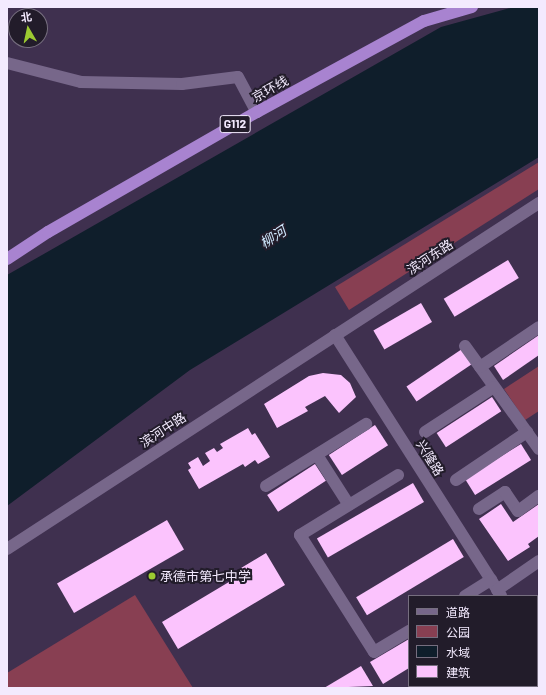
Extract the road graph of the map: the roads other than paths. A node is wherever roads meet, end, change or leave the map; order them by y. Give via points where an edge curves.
1 (472, 7) edge
2 (7, 64) edge
3 (257, 112) junction
4 (539, 203) edge
5 (7, 259) edge
6 (539, 327) edge
7 (335, 335) junction
8 (465, 346) dead end
9 (480, 367) junction
10 (494, 387) junction
11 (366, 424) dead end
12 (425, 432) dead end
13 (527, 432) junction
14 (539, 449) edge
15 (317, 455) junction
16 (398, 475) dead end
17 (456, 480) dead end
18 (266, 486) dead end
19 (539, 496) edge
20 (349, 505) junction
21 (479, 509) dead end
22 (7, 549) edge
23 (539, 561) edge
24 (496, 589) edge
25 (469, 595) edge
26 (408, 632) edge

1 - 3 highway, 京环线 / G112 via 424,21
2 - 3 street via 81,82 182,84 238,77
3 - 5 highway, 京环线 / G112 via 48,232
4 - 7 street, 滨河东路
6 - 9 street
7 - 22 street, 滨河中路
7 - 24 street, 兴隆路
8 - 9 street
9 - 10 street
10 - 12 street
10 - 13 street
11 - 15 street
13 - 14 street
13 - 17 street
15 - 18 street
15 - 20 street
16 - 20 street
19 - 21 street via 518,511 505,492
20 - 26 street via 300,535 374,652
23 - 24 street
24 - 25 street

